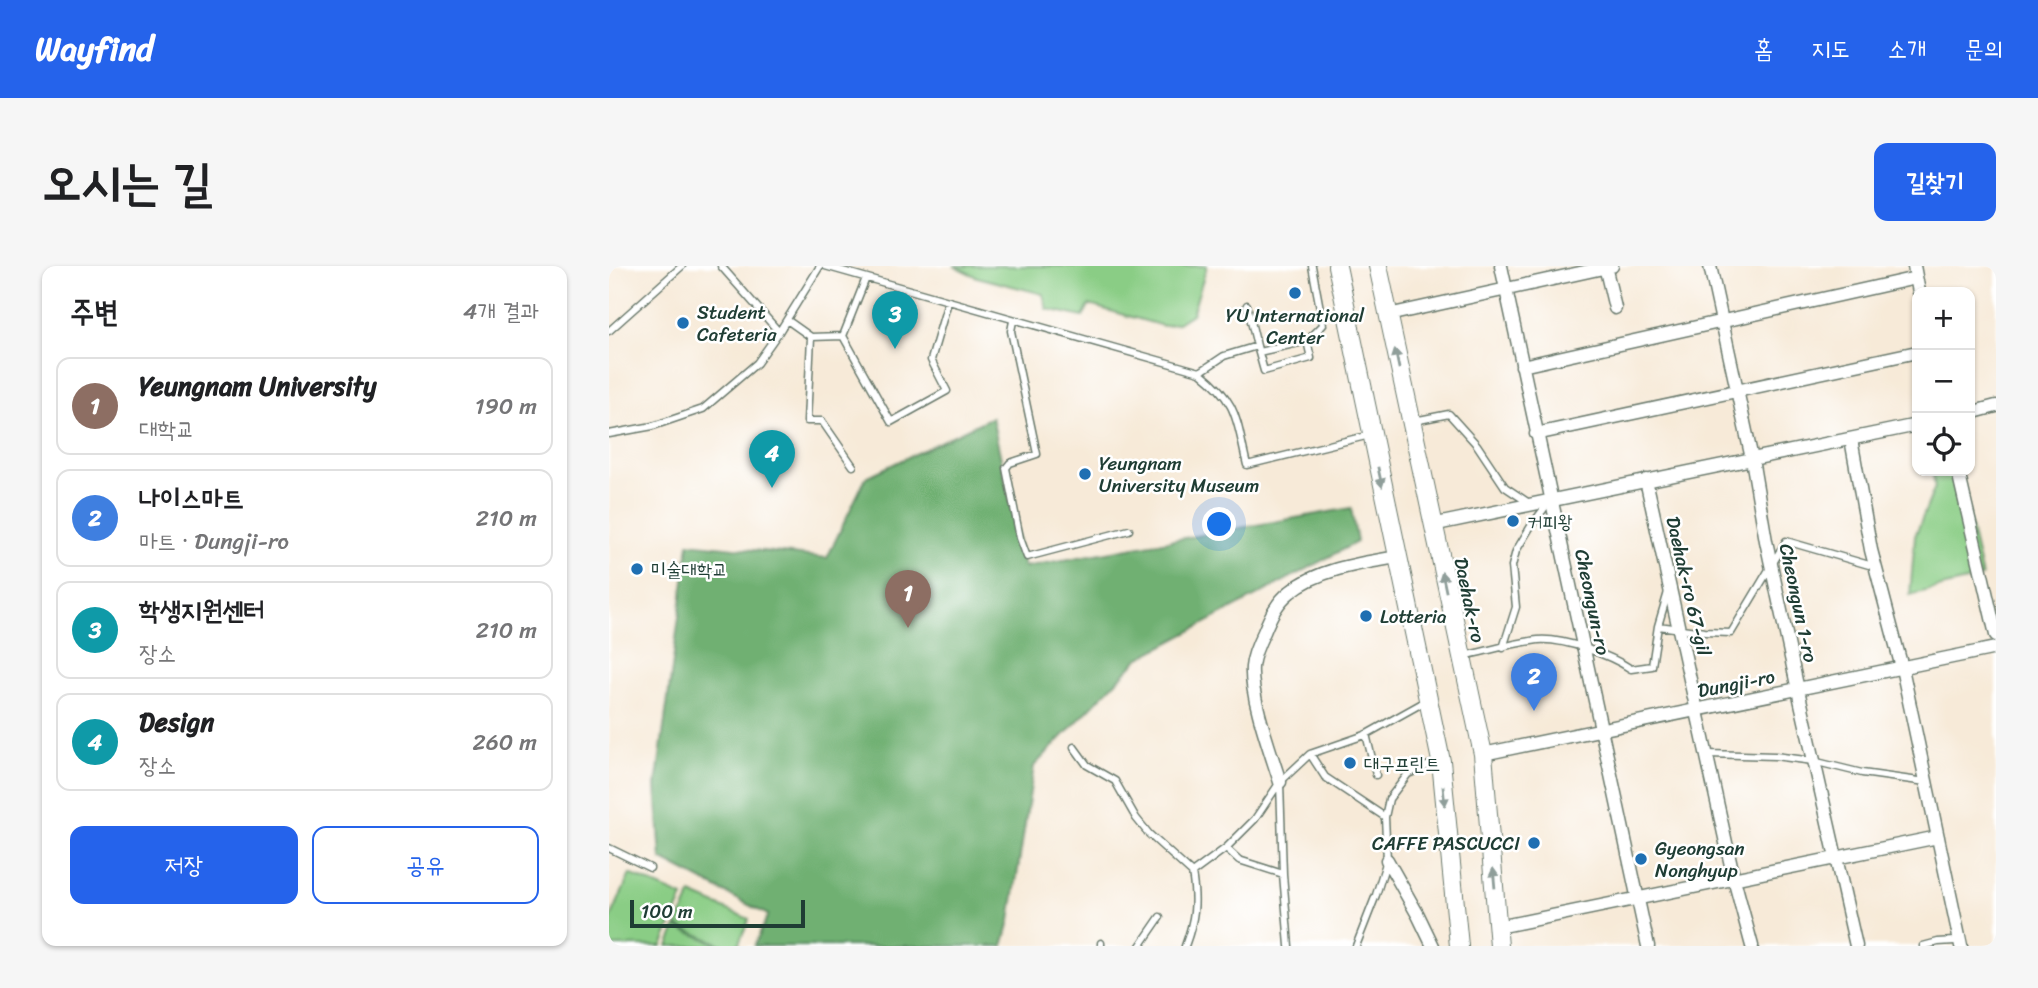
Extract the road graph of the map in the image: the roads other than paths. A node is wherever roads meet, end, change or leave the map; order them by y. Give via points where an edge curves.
1 (682, 266) edge
2 (721, 266) edge
3 (823, 266) edge
4 (1312, 266) edge
5 (1337, 266) edge
6 (1378, 266) edge
7 (1501, 266) edge
8 (1607, 266) edge
9 (1710, 266) edge
10 (1915, 272) edge
11 (866, 278) junction
12 (1504, 289) junction
13 (948, 302) junction
14 (1247, 305) dead end
15 (1615, 308) dead end
16 (1388, 315) junction
17 (787, 320) junction
18 (1722, 320) junction
19 (1013, 321) junction
20 (609, 331) edge
21 (779, 332) junction
22 (843, 336) junction
23 (811, 337) junction
24 (1307, 341) junction
25 (1258, 349) junction
26 (1912, 353) edge
27 (1521, 366) junction
28 (1200, 372) junction
29 (1737, 391) junction
30 (1996, 407) edge
31 (1975, 412) edge
32 (1411, 422) junction
33 (1912, 426) edge
34 (609, 434) edge
35 (1371, 434) junction
36 (1537, 434) junction
37 (1851, 439) junction
38 (1752, 459) junction
39 (853, 466) dead end
40 (1959, 476) edge
41 (1646, 480) junction
42 (1551, 500) junction
43 (1530, 504) junction
44 (1432, 525) junction
45 (1129, 530) dead end
46 (1397, 557) junction
47 (1771, 565) junction
48 (1876, 567) junction
49 (1670, 587) junction
50 (1658, 626) junction
51 (1679, 629) junction
52 (1996, 635) edge
53 (1503, 648) junction
54 (1996, 648) edge
55 (1583, 649) junction
56 (1461, 657) junction
57 (1902, 668) junction
58 (1798, 690) junction
59 (1427, 700) junction
60 (1698, 710) junction
61 (1601, 730) junction
62 (1367, 734) junction
63 (1074, 747) dead end
64 (1310, 754) junction
65 (1483, 754) junction
66 (1708, 754) junction
67 (1441, 761) junction
68 (1813, 761) junction
69 (1376, 775) dead end
70 (1280, 782) junction
71 (1926, 782) junction
72 (1385, 817) junction
73 (1938, 837) junction
74 (609, 848) edge
75 (1226, 848) junction
76 (1836, 858) junction
77 (1387, 860) junction
78 (650, 868) dead end
79 (1192, 873) junction
80 (1283, 874) junction
81 (1734, 880) junction
82 (1639, 899) junction
83 (1160, 917) dead end
84 (1498, 927) junction
85 (1957, 942) edge
86 (1140, 946) edge
87 (1185, 946) edge
88 (1289, 946) edge
89 (1356, 946) edge
90 (1433, 946) edge
91 (1459, 946) edge
92 (1499, 946) edge
93 (1648, 946) edge
94 (1752, 946) edge
95 (1856, 946) edge
96 (1923, 946) edge

1 - 20 lane
2 - 21 lane
3 - 11 lane
3 - 17 lane
4 - 24 lane via 1323,325
5 - 35 main road
6 - 16 main road, Daehak-ro
7 - 12 street, Cheongun-ro
8 - 12 street
8 - 15 street
9 - 18 street, Cheongun 1-ro
10 - 18 street
11 - 13 lane
11 - 22 lane
12 - 16 street
12 - 27 street, Cheongun-ro
13 - 19 lane
13 - 22 lane via 931,360 947,391 891,422
14 - 25 lane
32 -> 16 main road, Daehak-ro
17 - 21 lane
17 - 23 lane
18 - 27 street
18 - 29 street, Cheongun 1-ro
19 - 28 lane
19 - 45 lane via 1011,331 1037,454 1006,468 1027,558
21 - 34 lane via 757,363 703,409 653,426
22 - 23 lane
23 - 39 lane via 807,421 821,421
24 - 25 lane
24 - 25 lane via 1311,358 1264,371
25 - 28 lane via 1224,356
26 - 29 street
27 - 36 street, Cheongun-ro
28 - 35 lane via 1221,389 1233,407 1247,465
29 - 36 street
29 - 38 street, Cheongun 1-ro
30 - 31 street
32 - 43 lane via 1449,414 1505,487
32 - 44 main road, Daehak-ro
33 - 37 street
35 -> 46 main road
36 - 42 street, Cheongun-ro
37 - 38 street
37 - 48 street
38 - 41 street
38 - 47 street, Cheongun 1-ro
40 - 52 street
41 - 42 street
41 - 49 street, Daehak-ro 67-gil
42 - 43 street
42 - 53 lane via 1516,551 1516,607
42 - 55 street, Cheongun-ro
43 - 44 street
56 -> 44 main road, Daehak-ro
46 - 59 main road
46 - 70 street via 1304,582 1273,611 1252,667 1263,727
47 - 48 lane via 1786,541
47 - 51 lane via 1731,633
47 - 58 street, Cheongun 1-ro
48 - 57 street
49 - 50 lane
49 - 51 street, Daehak-ro 67-gil
50 - 51 lane
50 - 55 lane via 1652,666 1631,670
51 - 60 street, Daehak-ro 67-gil
53 - 55 lane via 1538,640
53 - 56 lane
54 - 57 street, Dungji-ro
55 - 61 street, Cheongun-ro
56 - 65 main road, Daehak-ro
57 - 58 street, Dungji-ro
57 - 71 street
58 - 60 street, Dungji-ro
58 - 68 street, Cheongun 1-ro
59 - 62 lane
59 - 67 main road
60 - 61 street, Dungji-ro
60 - 66 street, Daehak-ro 67-gil
61 - 65 street, Dungji-ro
61 - 82 street, Cheongun-ro
62 - 64 lane
62 - 69 lane
63 - 79 lane via 1087,765 1115,782 1149,834
64 - 70 lane
64 - 72 lane via 1325,777
84 -> 65 main road, Daehak-ro
66 - 68 lane
66 - 81 street, Daehak-ro 67-gil
67 - 72 lane via 1408,774 1389,799
67 -> 91 main road
68 - 71 lane
68 - 76 street, Cheongun 1-ro
70 - 75 lane via 1255,819
70 - 80 lane
71 - 73 street
72 - 77 lane
73 - 76 street
73 - 85 street
74 - 78 lane
75 - 79 lane
75 - 80 lane via 1239,860
76 - 81 street
76 - 95 street, Cheongun 1-ro
77 - 89 lane
77 - 90 street
79 - 87 lane via 1196,897
80 - 88 lane
81 - 82 street
81 - 94 street, Daehak-ro 67-gil
82 - 84 street
82 - 93 street, Cheongun-ro
83 - 86 lane
84 - 92 main road, Daehak-ro
85 - 96 lane

